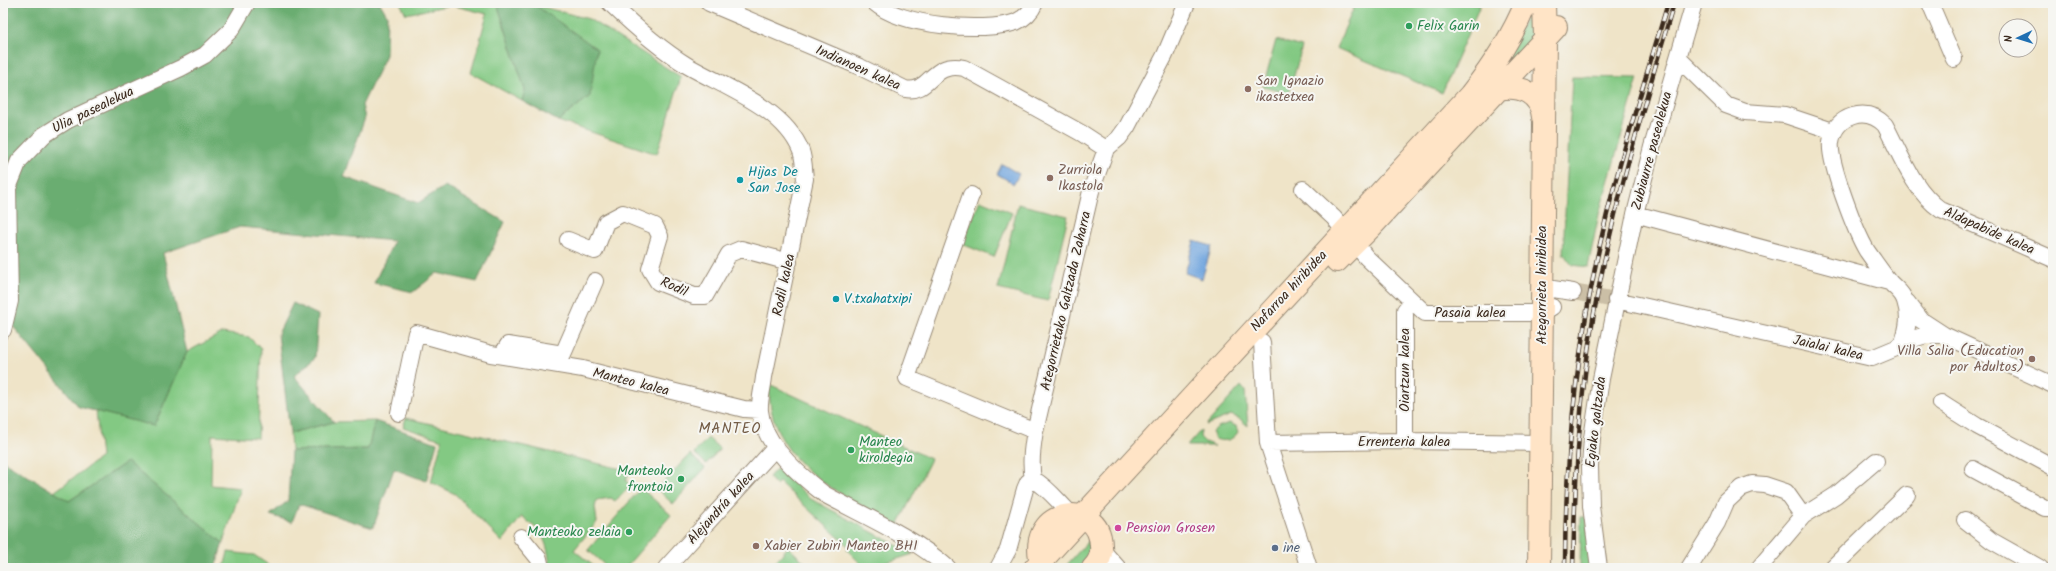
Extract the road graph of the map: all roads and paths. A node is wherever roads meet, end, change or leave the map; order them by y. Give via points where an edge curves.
1 (247, 3) edge
2 (610, 3) edge
3 (708, 3) edge
4 (875, 3) edge
5 (1035, 3) edge
6 (1187, 3) edge
7 (1526, 3) edge
8 (1544, 3) edge
9 (1556, 3) edge
10 (1694, 3) edge
11 (1930, 3) edge
12 (1550, 33) junction
13 (1678, 58) junction
14 (1954, 60) dead end
15 (1499, 89) junction
16 (1543, 121) junction
17 (1833, 131) junction
18 (1106, 149) junction
19 (1303, 190) dead end
20 (971, 195) dead end
21 (1635, 214) junction
22 (1349, 237) junction
23 (568, 240) dead end
24 (790, 257) junction
25 (2053, 259) edge
26 (595, 282) dead end
27 (1889, 282) junction
28 (1553, 299) junction
29 (1616, 300) junction
30 (1905, 300) junction
31 (1413, 302) junction
32 (3, 330) edge
33 (1944, 335) junction
34 (1262, 342) junction
35 (1903, 342) junction
36 (502, 355) junction
37 (2053, 385) edge
38 (1941, 403) dead end
39 (760, 410) junction
40 (399, 413) dead end
41 (1035, 432) junction
42 (1405, 441) junction
43 (1268, 443) junction
44 (1541, 443) junction
45 (776, 447) junction
46 (1876, 461) dead end
47 (2053, 467) edge
48 (1973, 469) dead end
49 (1040, 483) junction
50 (1907, 495) dead end
51 (2053, 508) edge
52 (1803, 516) junction
53 (1083, 519) junction
54 (1965, 520) dead end
55 (1045, 527) junction
56 (521, 537) dead end
57 (1101, 548) junction
58 (1043, 566) edge
59 (541, 568) edge
60 (666, 568) edge
61 (948, 568) edge
62 (998, 568) edge
63 (1093, 568) edge
64 (1118, 568) edge
65 (1309, 568) edge
66 (1539, 568) edge
67 (1548, 568) edge
68 (1599, 568) edge
69 (1689, 568) edge
70 (1759, 568) edge
71 (1832, 568) edge
72 (2040, 568) edge

1 - 32 street, Ulia pasealekua via 231,30 205,55 68,120 44,135 18,161 8,188 10,301
2 - 24 street, Rodil kalea via 636,29 687,66 774,115 788,130 801,152 805,179
3 - 18 street, Indianoen kalea via 860,67 905,89 920,87 943,68 964,68
4 - 5 street via 907,18 940,26 990,26 1016,22 1030,13
6 - 18 street, Ategorrietako Galtzada Zaharra via 1165,55 1127,128
7 - 22 main road, Nafarroa hiribidea via 1511,38 1491,69
8 - 12 main road, Ategorrieta hiribidea
9 - 12 main road, Ategorrieta hiribidea
10 - 13 street, Zubiaurre pasealekua
11 - 14 street
12 - 15 main road, Nafarroa hiribidea
12 - 16 main road, Ategorrieta hiribidea
12 - 28 main road, Ategorrieta hiribidea
13 - 17 street via 1726,105 1745,112 1785,115
13 - 21 street, Zubiaurre pasealekua
15 - 16 main road via 1513,87 1527,91 1537,101
15 - 22 main road, Nafarroa hiribidea via 1370,228
16 - 28 main road, Ategorrieta hiribidea
17 - 25 street, Aldapabide kalea via 1838,124 1858,114 1878,118 1885,126 1917,185 1931,203 1952,216
17 - 27 street via 1830,144 1834,167 1855,226 1867,250
18 - 41 street, Ategorrietako Galtzada Zaharra via 1091,191
19 - 22 street, Pasaia kalea via 1334,218
20 - 41 street via 906,378
21 - 27 street
21 - 29 street, Zubiaurre pasealekua
22 - 31 street, Pasaia kalea
22 - 34 main road, Nafarroa hiribidea
22 - 53 main road, Nafarroa hiribidea
23 - 24 street, Rodil via 596,251 606,222 623,213 655,226 660,236 650,269 658,282 694,296 705,296 729,254 741,249
24 - 39 street, Rodil kalea via 764,377
26 - 36 street via 563,354 508,345
27 - 30 street via 1901,292
28 - 31 street, Pasaia kalea via 1425,313
28 - 44 main road, Ategorrieta hiribidea
28 - 67 main road, Ategorrieta hiribidea
29 - 35 street, Jaialai kalea via 1872,358 1896,348
29 - 68 street, Egiako galtzada via 1592,438 1591,506
30 - 33 street via 1921,320
30 - 35 street via 1909,317
31 - 42 street, Oiartzun kalea via 1405,310
33 - 35 street, Jaialai kalea via 1926,335
33 - 37 street, Jaialai kalea
34 - 43 street
34 - 53 main road, Nafarroa hiribidea
36 - 39 street, Manteo kalea via 560,364 744,409
36 - 40 street, Manteo kalea via 416,332
38 - 47 street via 1977,426
39 - 45 street, Rodil kalea via 762,422
41 - 49 street, Ategorrietako Galtzada Zaharra via 1031,461
42 - 43 street, Errenteria kalea
42 - 44 street, Errenteria kalea
43 - 65 street
44 - 66 main road, Ategorrieta hiribidea
45 - 60 street, Alejandría kalea
45 - 61 street, Rodil kalea via 824,494 916,543
46 - 52 street via 1836,495
48 - 51 street via 2045,508
49 - 53 street, Ategorrietako Galtzada Zaharra via 1057,501
49 - 55 street, Ategorrietako Galtzada Zaharra via 1050,512
49 - 62 street via 1028,482 1008,550
50 - 71 street
52 - 69 street via 1786,492 1752,484 1740,488 1726,502 1717,524
52 - 70 street
53 - 55 main road via 1056,518
53 - 57 main road via 1100,536
53 - 58 main road, Nafarroa hiribidea
54 - 72 street via 1992,541
55 - 58 main road via 1039,539
56 - 59 street via 539,559
57 - 63 main road via 1098,561
57 - 64 street

